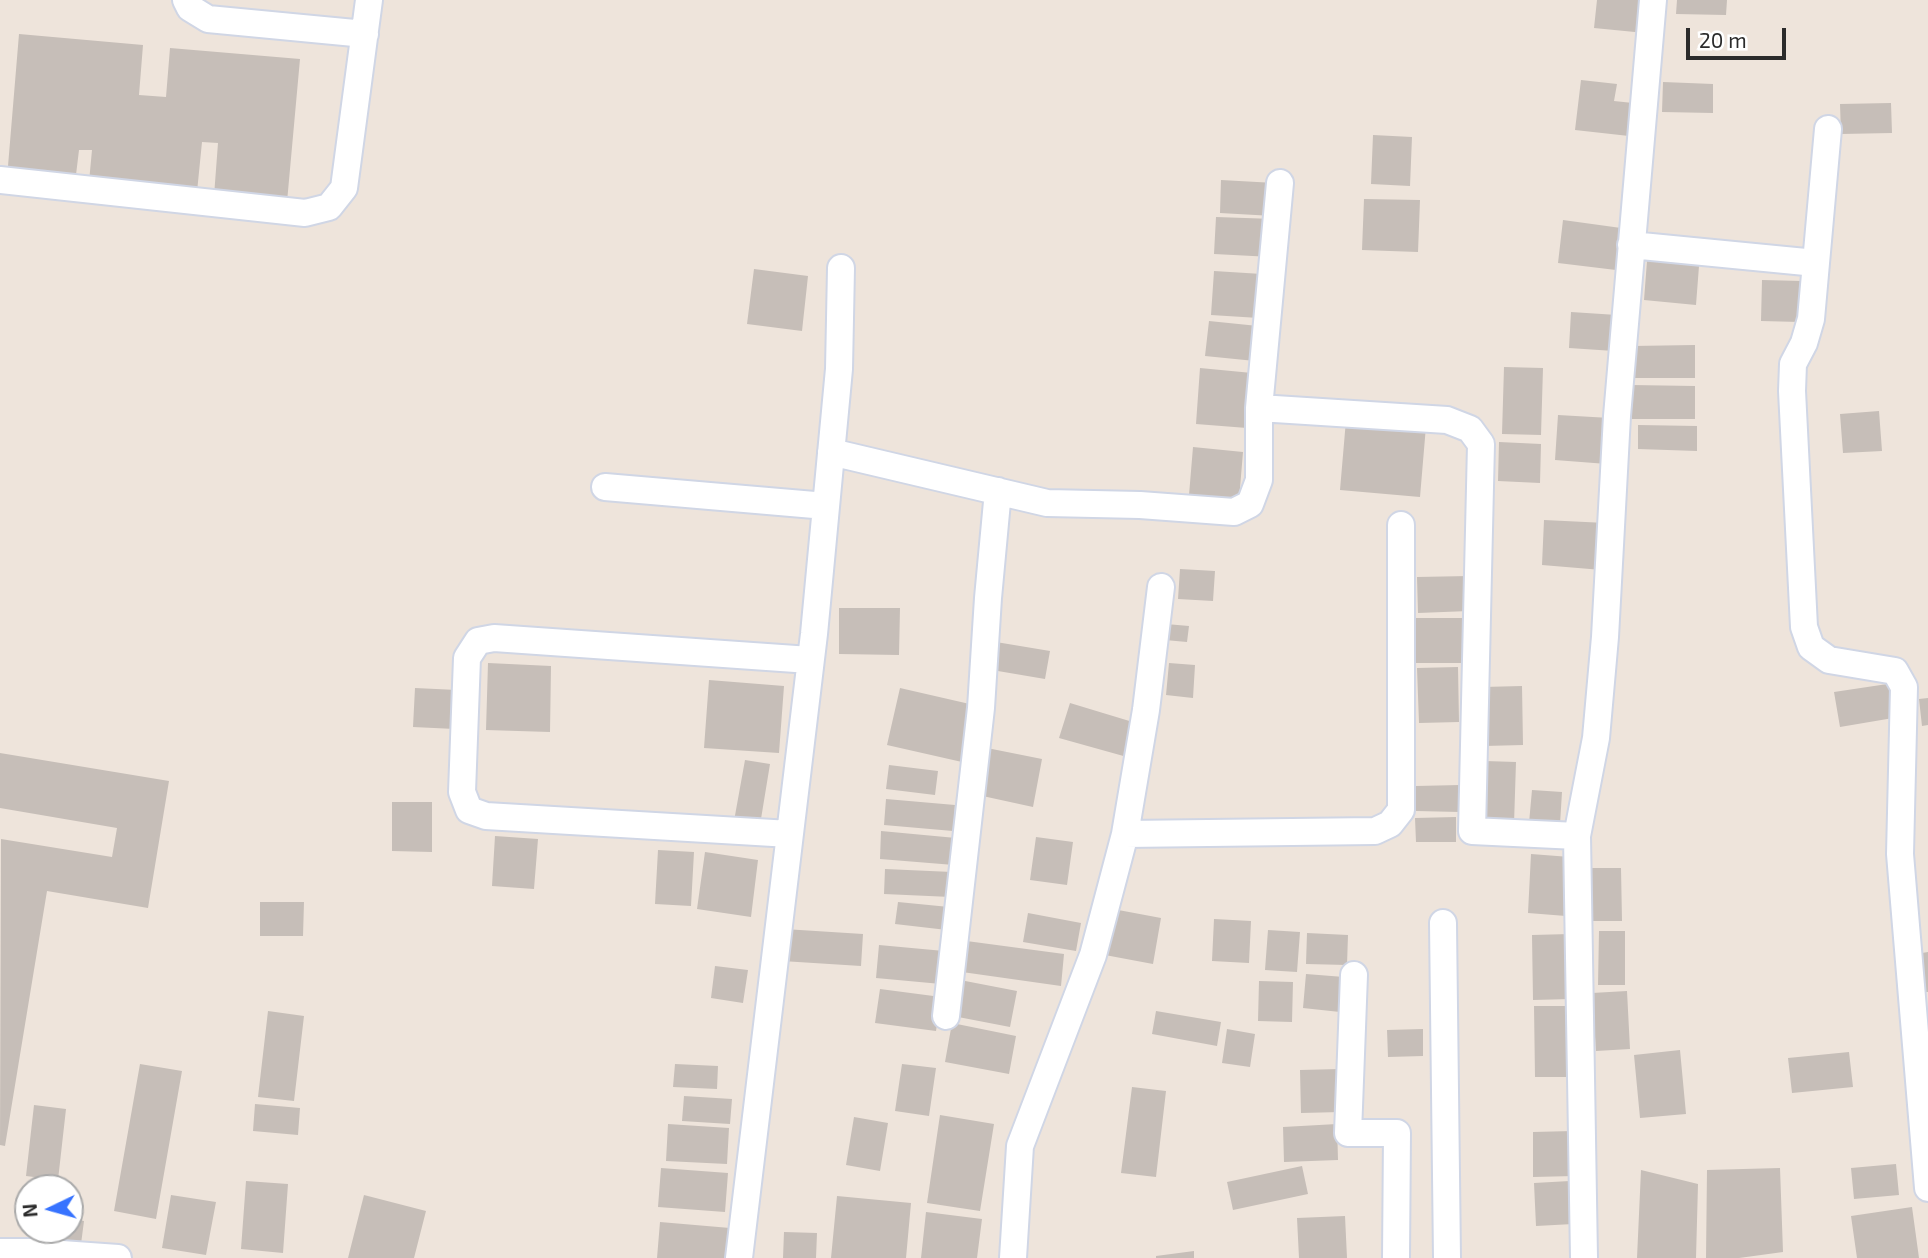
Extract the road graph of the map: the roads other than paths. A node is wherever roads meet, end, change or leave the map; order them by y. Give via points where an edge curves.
1 (186, 0) edge
2 (369, 0) edge
3 (1653, 0) edge
4 (365, 34) junction
5 (1828, 129) dead end
6 (0, 180) edge
7 (1280, 183) dead end
8 (1631, 245) junction
9 (1816, 263) junction
10 (841, 268) dead end
11 (1259, 408) junction
12 (831, 452) junction
13 (605, 487) dead end
14 (998, 491) junction
15 (826, 506) junction
16 (1401, 525) dead end
17 (1161, 587) dead end
18 (810, 660) junction
19 (790, 834) junction
20 (1125, 834) junction
21 (1577, 836) junction
22 (1443, 923) dead end
23 (1354, 975) dead end
24 (946, 1016) dead end
25 (1928, 1188) edge
26 (0, 1252) edge
27 (118, 1258) edge
28 (739, 1258) edge
29 (1013, 1258) edge
30 (1396, 1258) edge
31 (1447, 1258) edge
32 (1584, 1258) edge

1 - 4 street via 208,19
2 - 4 street
3 - 8 street
4 - 6 street via 344,188 328,207 305,213
5 - 9 street
7 - 11 street
8 - 9 street
8 - 21 street via 1605,638 1595,738
9 - 25 street via 1811,319 1793,364 1792,391 1804,627 1811,647 1829,660 1895,671 1904,687 1900,854
10 - 12 street
11 - 14 street via 1259,480 1250,504 1234,512 1047,503
11 - 21 street via 1447,420 1470,429 1481,444 1472,831
12 - 14 street
12 - 15 street
13 - 15 street
14 - 24 street via 981,708
15 - 18 street
16 - 20 street via 1401,810 1390,824 1375,831
17 - 20 street
18 - 19 street
18 - 19 street via 494,638 478,641 467,658 462,792 469,810 486,816
19 - 28 street
20 - 29 street via 1093,955 1020,1146
21 - 32 street
22 - 31 street
23 - 30 street via 1348,1133 1397,1133
26 - 27 street

